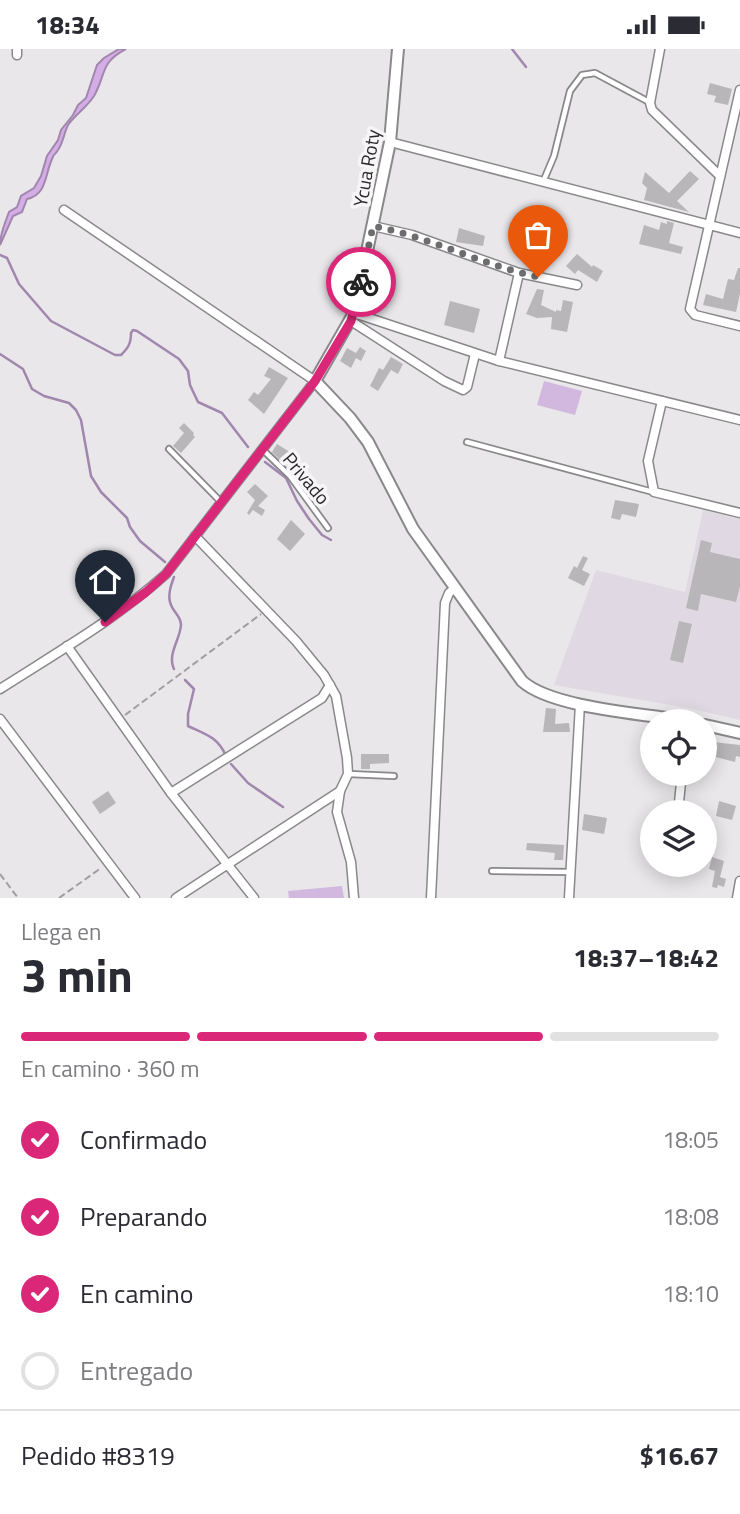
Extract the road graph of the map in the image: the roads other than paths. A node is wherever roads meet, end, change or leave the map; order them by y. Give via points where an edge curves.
1 (398, 49) edge
2 (660, 49) edge
3 (740, 90) edge
4 (650, 103) junction
5 (390, 142) junction
6 (720, 176) junction
7 (543, 182) junction
8 (64, 211) dead end
9 (709, 225) junction
10 (373, 226) junction
11 (740, 233) edge
12 (519, 273) junction
13 (577, 285) dead end
14 (353, 317) junction
15 (740, 326) edge
16 (475, 354) junction
17 (499, 361) junction
18 (315, 381) junction
19 (662, 401) junction
20 (740, 420) edge
21 (467, 442) dead end
22 (169, 449) dead end
23 (262, 449) junction
24 (654, 492) junction
25 (221, 502) junction
26 (740, 513) edge
27 (328, 528) dead end
28 (195, 536) junction
29 (454, 588) junction
30 (67, 646) junction
31 (330, 685) junction
32 (0, 689) edge
33 (580, 704) junction
34 (640, 713) edge
35 (0, 719) edge
36 (717, 728) edge
37 (740, 733) edge
38 (348, 774) junction
39 (394, 776) dead end
40 (340, 791) junction
41 (171, 793) junction
42 (227, 865) junction
43 (492, 871) dead end
44 (571, 872) junction
45 (740, 881) edge
46 (135, 898) edge
47 (176, 898) edge
48 (254, 898) edge
49 (354, 898) edge
50 (431, 898) edge
51 (569, 898) edge
52 (737, 898) edge

1 - 5 street, Ycua Roty
2 - 4 street
3 - 6 street
4 - 6 street via 655,116
4 - 7 lane via 602,76 582,75 570,91
5 - 7 street
5 - 10 street, Ycua Roty
6 - 9 street
7 - 9 street
8 - 18 street
9 - 11 street
9 - 15 street via 690,311
10 - 12 street
10 - 14 street, Ycua Roty
12 - 13 street
12 - 17 street
14 - 16 street
14 - 16 street via 460,390 467,387
14 - 18 street, Ycua Roty
16 - 17 street
17 - 19 street
18 - 23 street, Ycua Roty
18 - 29 street via 368,442 413,529
19 - 20 street
19 - 24 street via 648,461
21 - 24 lane
22 - 25 lane
23 - 25 street, Ycua Roty
23 - 27 lane, Privado via 290,476
24 - 26 street
25 - 28 street, Ycua Roty
28 - 30 street, Ycua Roty via 146,592
28 - 31 street via 268,610
29 - 33 street via 522,681 538,692
29 - 50 street via 445,603
30 - 32 street, Ycua Roty
30 - 41 street
31 - 38 street via 336,696
31 - 41 street via 322,698
33 - 34 street
33 - 44 street
35 - 46 street
36 - 37 street
38 - 39 lane
38 - 40 street
40 - 42 street
40 - 49 street via 337,812 351,862
41 - 42 street
42 - 47 street
42 - 48 street
43 - 44 lane
44 - 51 street
45 - 52 street

